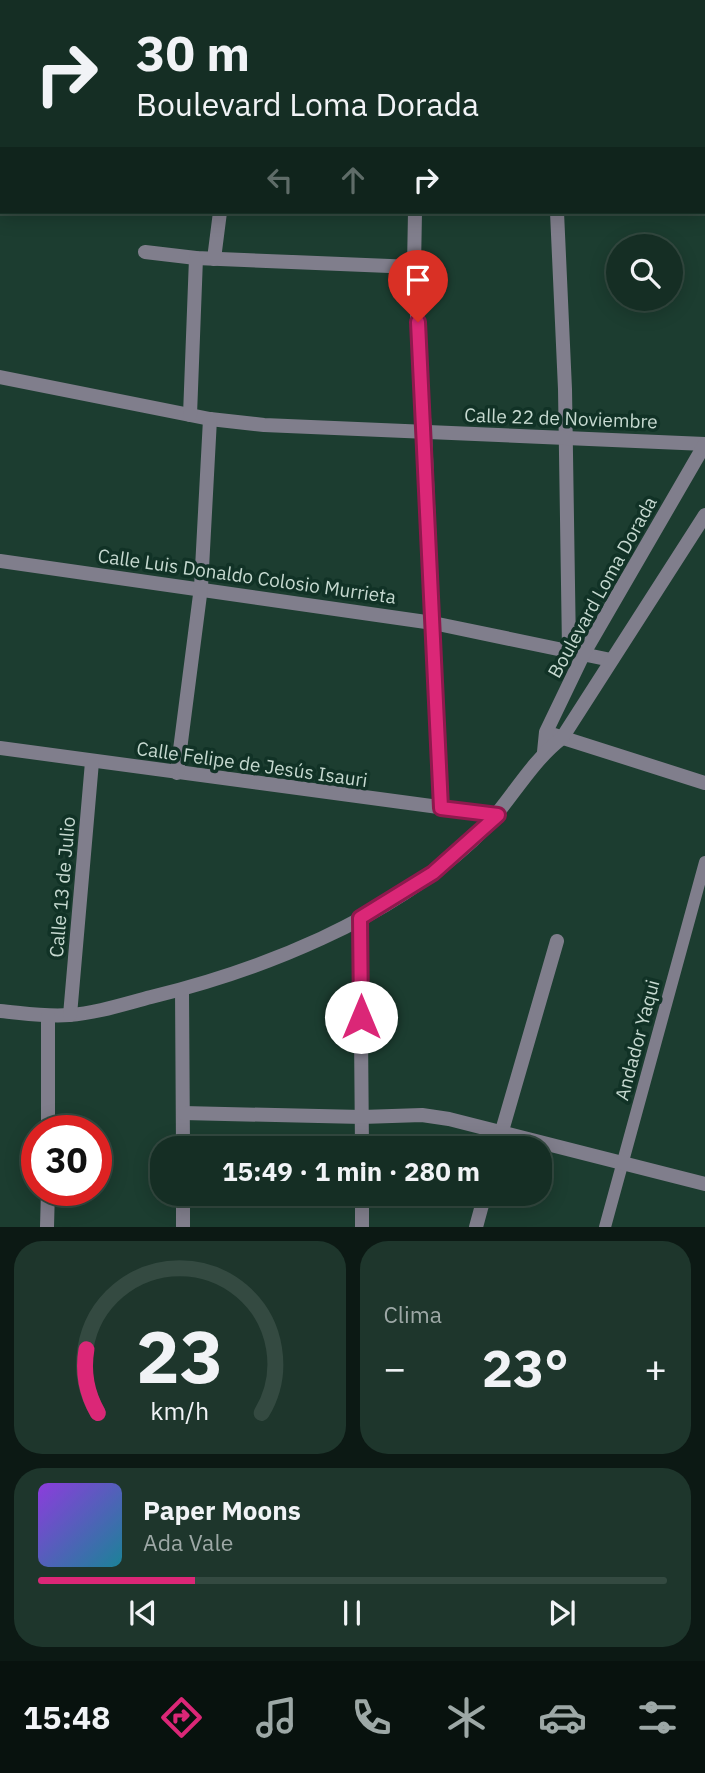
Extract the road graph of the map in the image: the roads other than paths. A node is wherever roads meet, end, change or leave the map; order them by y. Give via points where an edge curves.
1 (220, 214) edge
2 (415, 214) edge
3 (557, 214) edge
4 (145, 251) dead end
5 (196, 258) junction
6 (214, 259) junction
7 (414, 267) junction
8 (0, 377) edge
9 (190, 415) junction
10 (210, 419) junction
11 (425, 433) junction
12 (564, 436) junction
13 (705, 444) edge
14 (705, 516) edge
15 (0, 561) edge
16 (201, 587) junction
17 (433, 623) junction
18 (577, 651) junction
19 (611, 660) junction
20 (546, 732) junction
21 (562, 738) junction
22 (0, 748) edge
23 (544, 752) junction
24 (92, 762) junction
25 (177, 773) junction
26 (705, 783) edge
27 (441, 808) junction
28 (498, 815) junction
29 (705, 862) edge
30 (360, 918) junction
31 (557, 941) dead end
32 (182, 990) junction
33 (0, 1011) edge
34 (70, 1015) junction
35 (48, 1016) junction
36 (183, 1113) junction
37 (48, 1115) edge
38 (362, 1117) junction
39 (500, 1133) junction
40 (183, 1136) edge
41 (362, 1136) edge
42 (499, 1136) edge
43 (623, 1165) junction
44 (705, 1184) edge
45 (48, 1206) edge
46 (183, 1206) edge
47 (362, 1206) edge
48 (482, 1206) edge
49 (47, 1227) edge
50 (183, 1227) edge
51 (362, 1227) edge
52 (476, 1227) edge
53 (605, 1227) edge

1 - 6 street
2 - 7 street
3 - 12 street
4 - 5 street
5 - 6 street
5 - 9 street
6 - 7 street
7 - 11 street
8 - 9 street, Calle 22 de Noviembre
9 - 10 street, Calle 22 de Noviembre
10 - 11 street, Calle 22 de Noviembre
10 - 16 street
11 - 12 street, Calle 22 de Noviembre
11 - 17 street
12 - 13 street, Calle 22 de Noviembre
12 - 18 street
13 - 18 street, Boulevard Loma Dorada
14 - 19 street
15 - 16 street, Calle Luis Donaldo Colosio Murrieta
16 - 17 street, Calle Luis Donaldo Colosio Murrieta
16 - 25 street
17 - 18 street, Calle Luis Donaldo Colosio Murrieta
17 - 27 street
18 - 19 street, Calle Luis Donaldo Colosio Murrieta
18 - 20 street, Boulevard Loma Dorada
19 - 21 street
20 - 21 street
20 - 23 street, Boulevard Loma Dorada
21 - 23 street
21 - 26 street
22 - 24 street, Calle Felipe de Jesús Isauri
23 - 28 street
24 - 25 street, Calle Felipe de Jesús Isauri
24 - 34 street, Calle 13 de Julio
25 - 27 street, Calle Felipe de Jesús Isauri
27 - 28 street, Calle Felipe de Jesús Isauri
28 - 30 street via 433,873
29 - 43 street, Andador Yaqui
30 - 32 street via 269,963
30 - 38 street
31 - 39 street
32 - 34 street
32 - 36 street
33 - 35 street
34 - 35 street
35 - 37 street
36 - 38 street
36 - 40 street
38 - 39 street via 422,1115
38 - 41 street
39 - 42 street
39 - 43 street
43 - 44 street
43 - 53 street, Andador Yaqui
45 - 49 street
46 - 50 street
47 - 51 street
48 - 52 street

